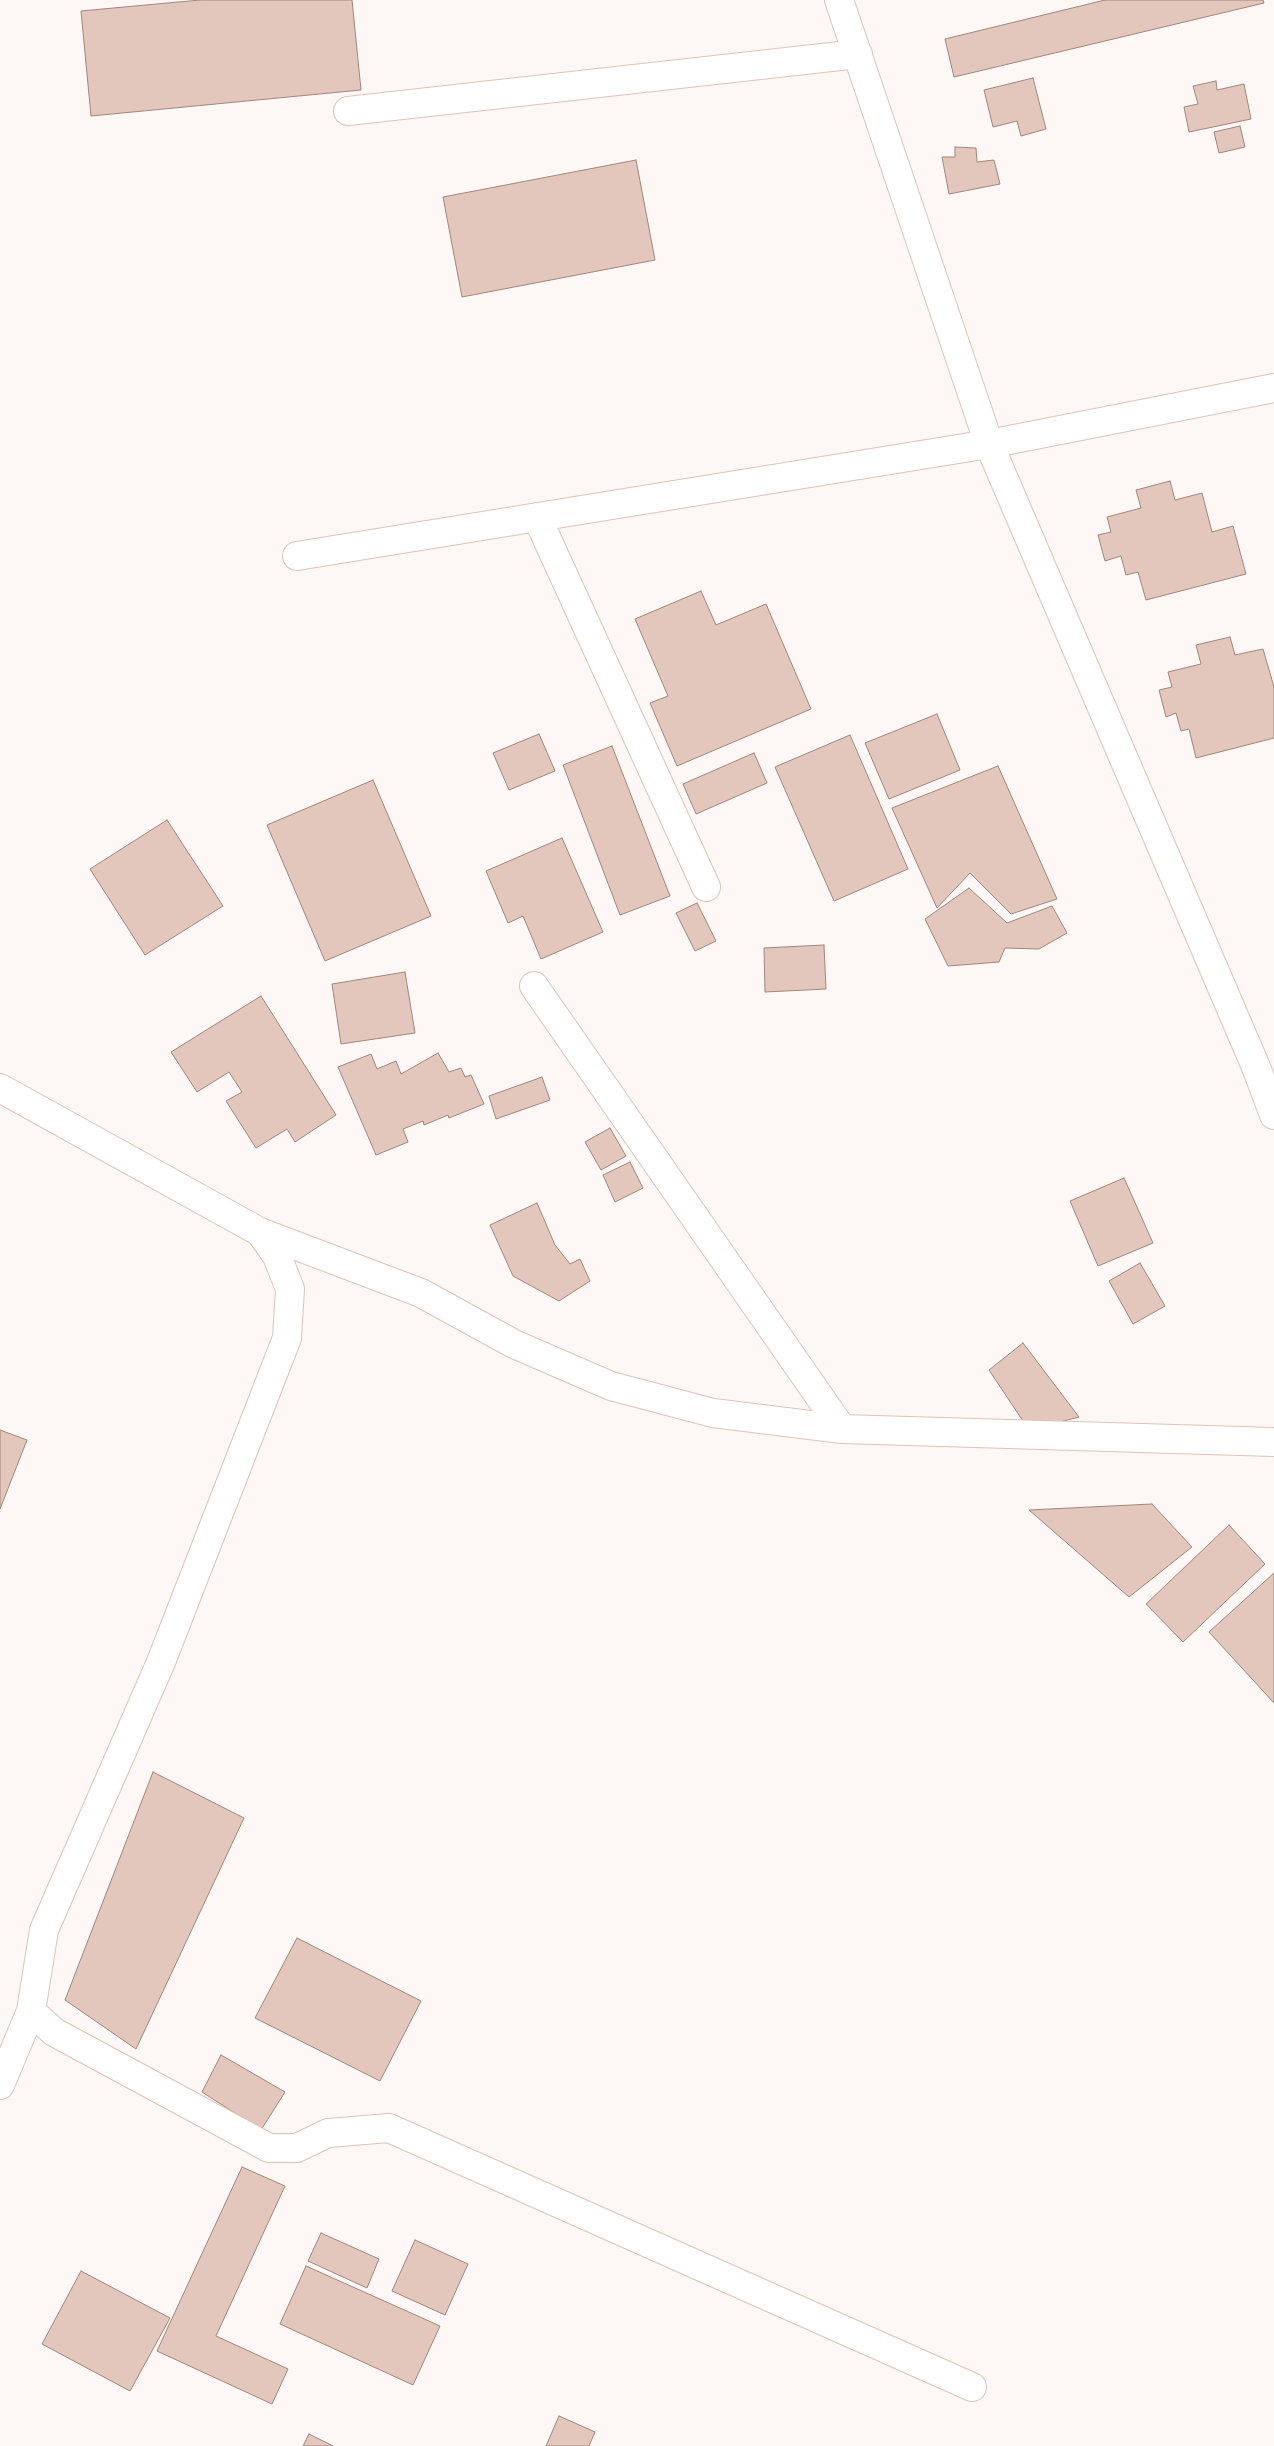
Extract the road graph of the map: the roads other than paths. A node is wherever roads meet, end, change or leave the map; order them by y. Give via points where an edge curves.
1 (839, 0) edge
2 (858, 54) junction
3 (348, 111) dead end
4 (1274, 388) edge
5 (989, 444) junction
6 (537, 518) junction
7 (297, 556) dead end
8 (706, 887) dead end
9 (534, 986) dead end
10 (1265, 1066) edge
11 (0, 1088) edge
12 (1274, 1115) edge
13 (260, 1232) junction
14 (842, 1429) junction
15 (1274, 1442) edge
16 (31, 2011) junction
17 (0, 2085) edge
18 (972, 2387) dead end

1 - 2 street
2 - 3 street
2 - 5 street
4 - 5 street
5 - 6 street
5 - 10 street
6 - 7 street
6 - 8 street
9 - 14 street
10 - 12 street
11 - 13 street
13 - 14 street via 421,1293 514,1344 611,1386 713,1413
13 - 16 street via 276,1256 290,1289 287,1338 161,1662 44,1930
14 - 15 street
16 - 17 street
16 - 18 street via 54,2032 269,2148 297,2148 328,2133 389,2128

